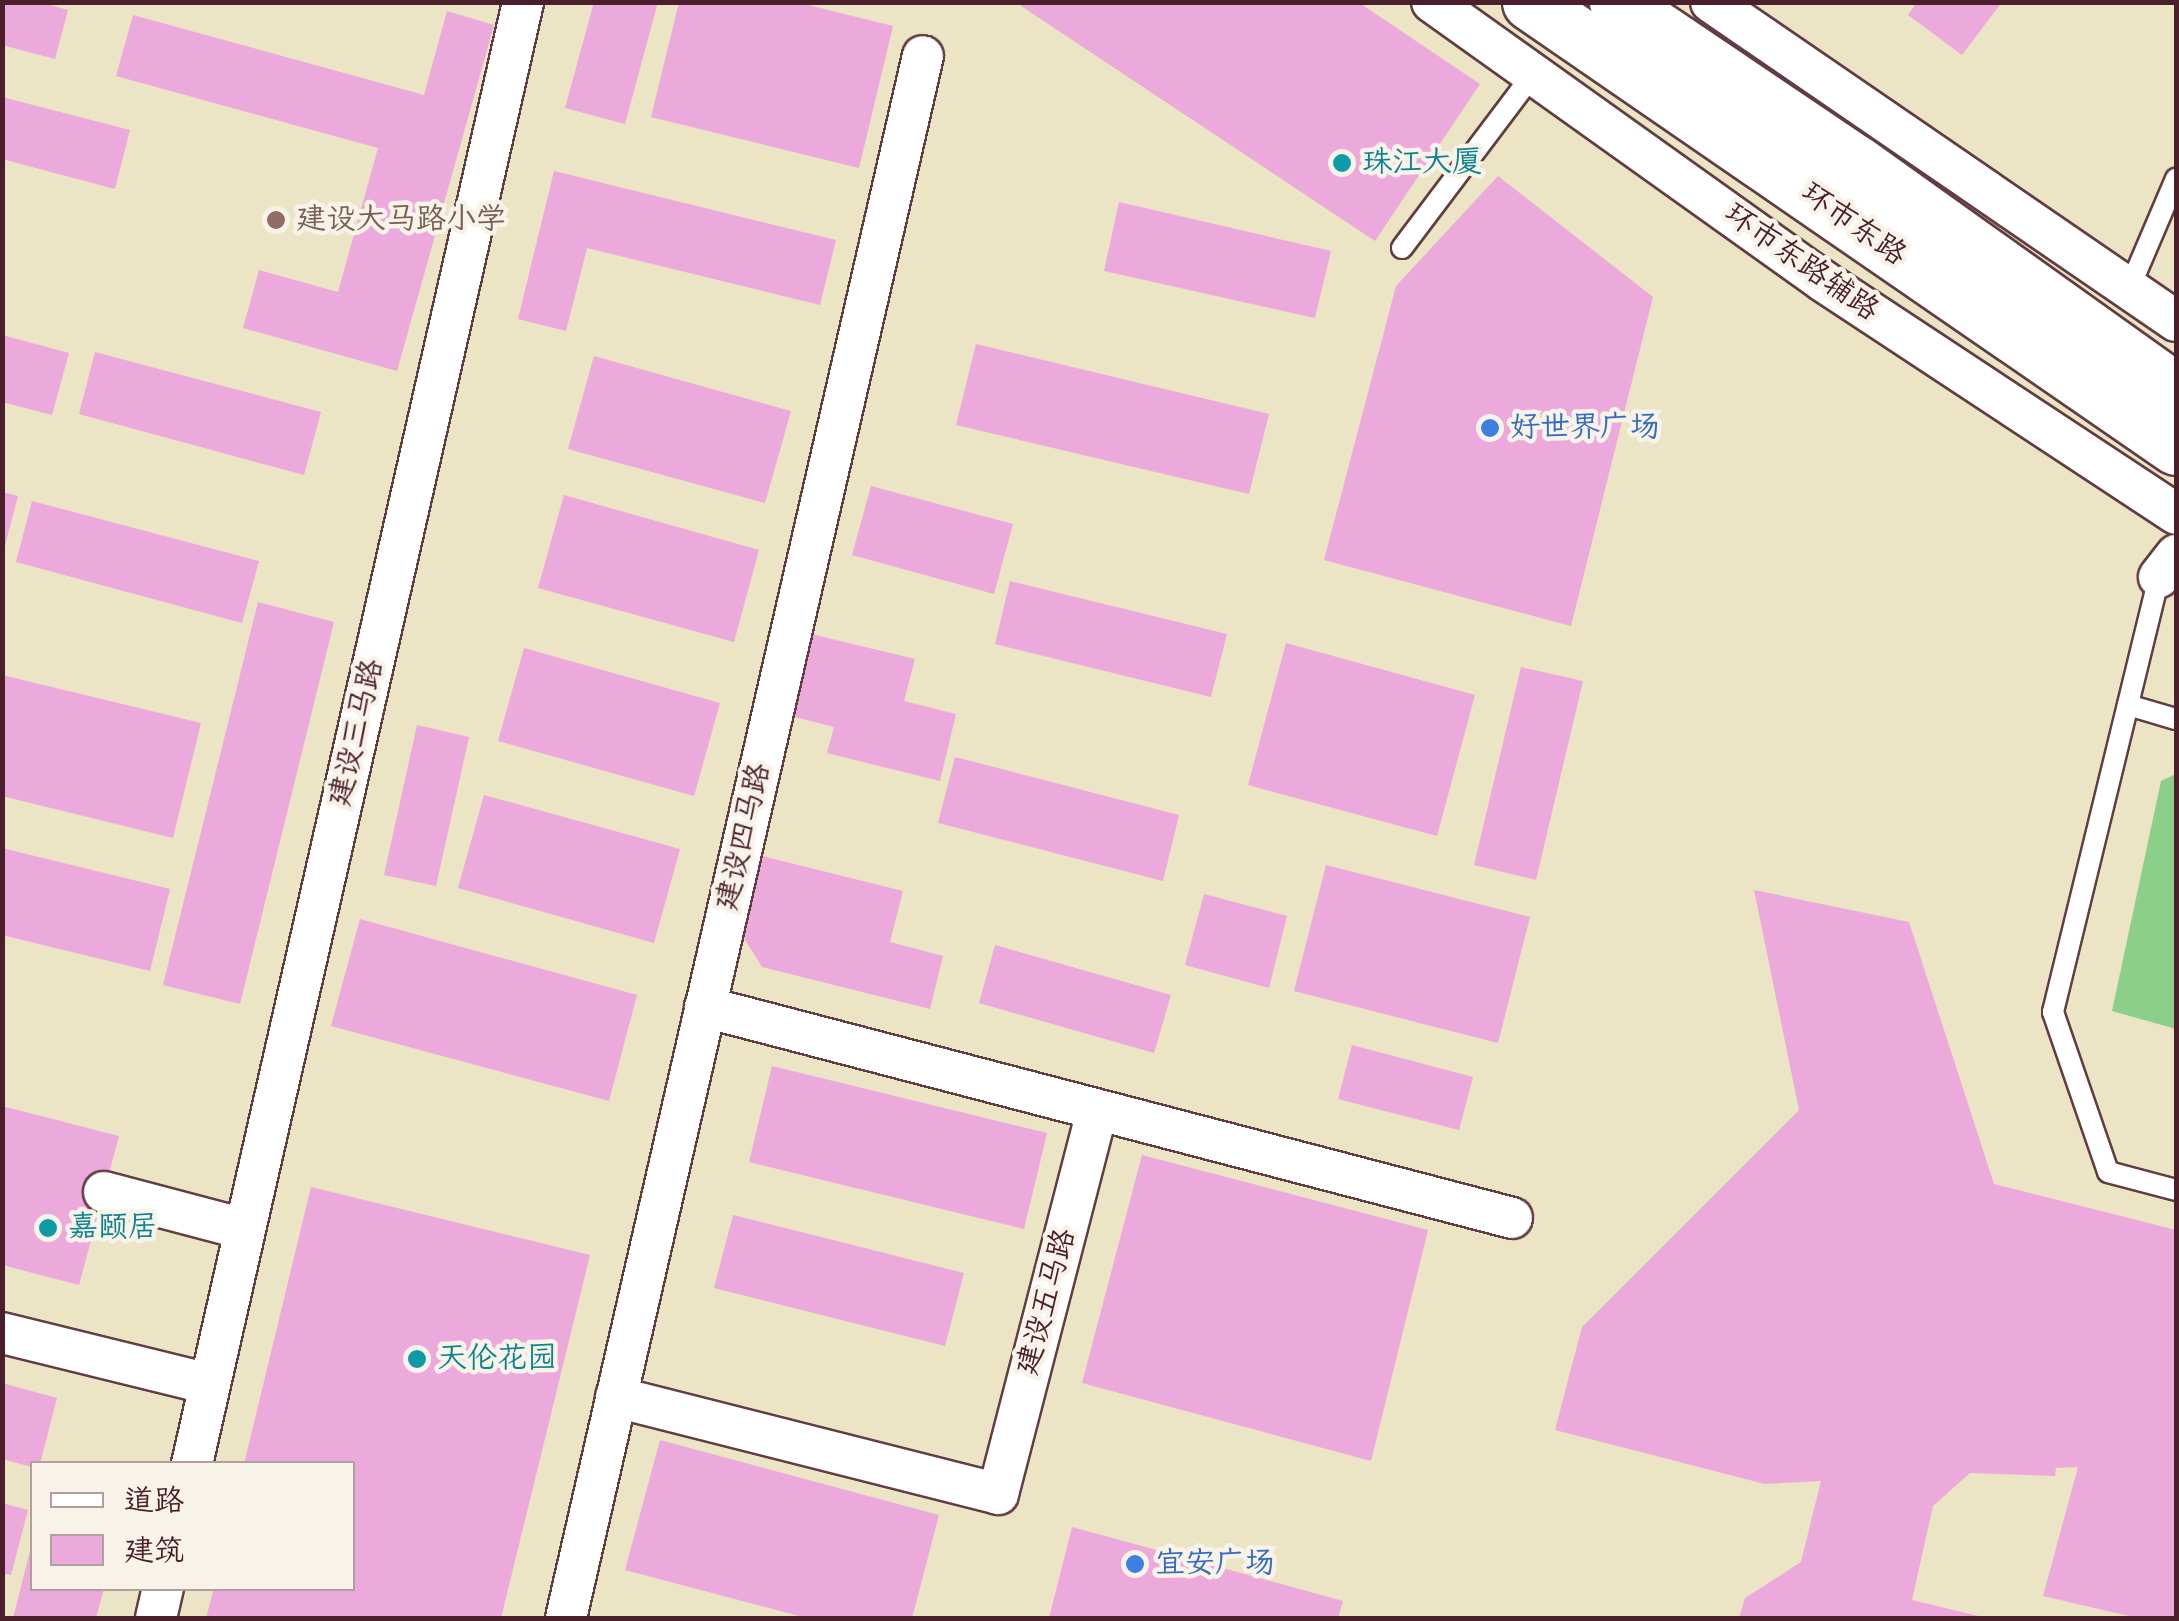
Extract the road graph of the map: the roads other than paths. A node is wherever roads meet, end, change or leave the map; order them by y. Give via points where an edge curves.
1 (523, 2) edge
2 (1432, 2) edge
3 (1530, 2) edge
4 (1617, 2) edge
5 (1711, 2) edge
6 (923, 56) dead end
7 (1532, 74) junction
8 (2176, 179) edge
9 (1402, 248) dead end
10 (2129, 289) junction
11 (2176, 321) edge
12 (2077, 351) junction
13 (2176, 392) edge
14 (2028, 414) junction
15 (2176, 447) edge
16 (2176, 514) edge
17 (2168, 566) edge
18 (2128, 705) junction
19 (2176, 719) edge
20 (705, 1008) junction
21 (1097, 1111) junction
22 (2176, 1190) edge
23 (104, 1192) dead end
24 (1512, 1218) dead end
25 (244, 1229) junction
26 (2, 1334) edge
27 (210, 1384) junction
28 (616, 1398) junction
29 (193, 1461) edge
30 (162, 1591) edge
31 (156, 1618) edge
32 (566, 1618) edge

1 - 25 street, 建设三马路
2 - 7 street, 环市东路辅路
3 - 12 highway, 环市东路
4 - 12 highway, 环市东路 via 1856,163
5 - 10 street
6 - 20 street, 建设四马路
7 - 9 lane
7 - 14 street, 环市东路辅路 via 1823,280
8 - 10 lane
10 - 11 street
10 - 12 street
12 - 13 highway, 环市东路
12 - 14 street
12 - 15 highway, 环市东路
14 - 16 street, 环市东路辅路
17 - 18 lane
18 - 19 lane
18 - 22 lane via 2053,1012 2108,1172
20 - 21 street
20 - 28 street, 建设四马路
21 - 24 street
21 - 28 street, 建设五马路 via 998,1494
23 - 25 street
25 - 27 street, 建设三马路
26 - 27 street
27 - 29 street, 建设三马路
28 - 32 street, 建设四马路
30 - 31 street

